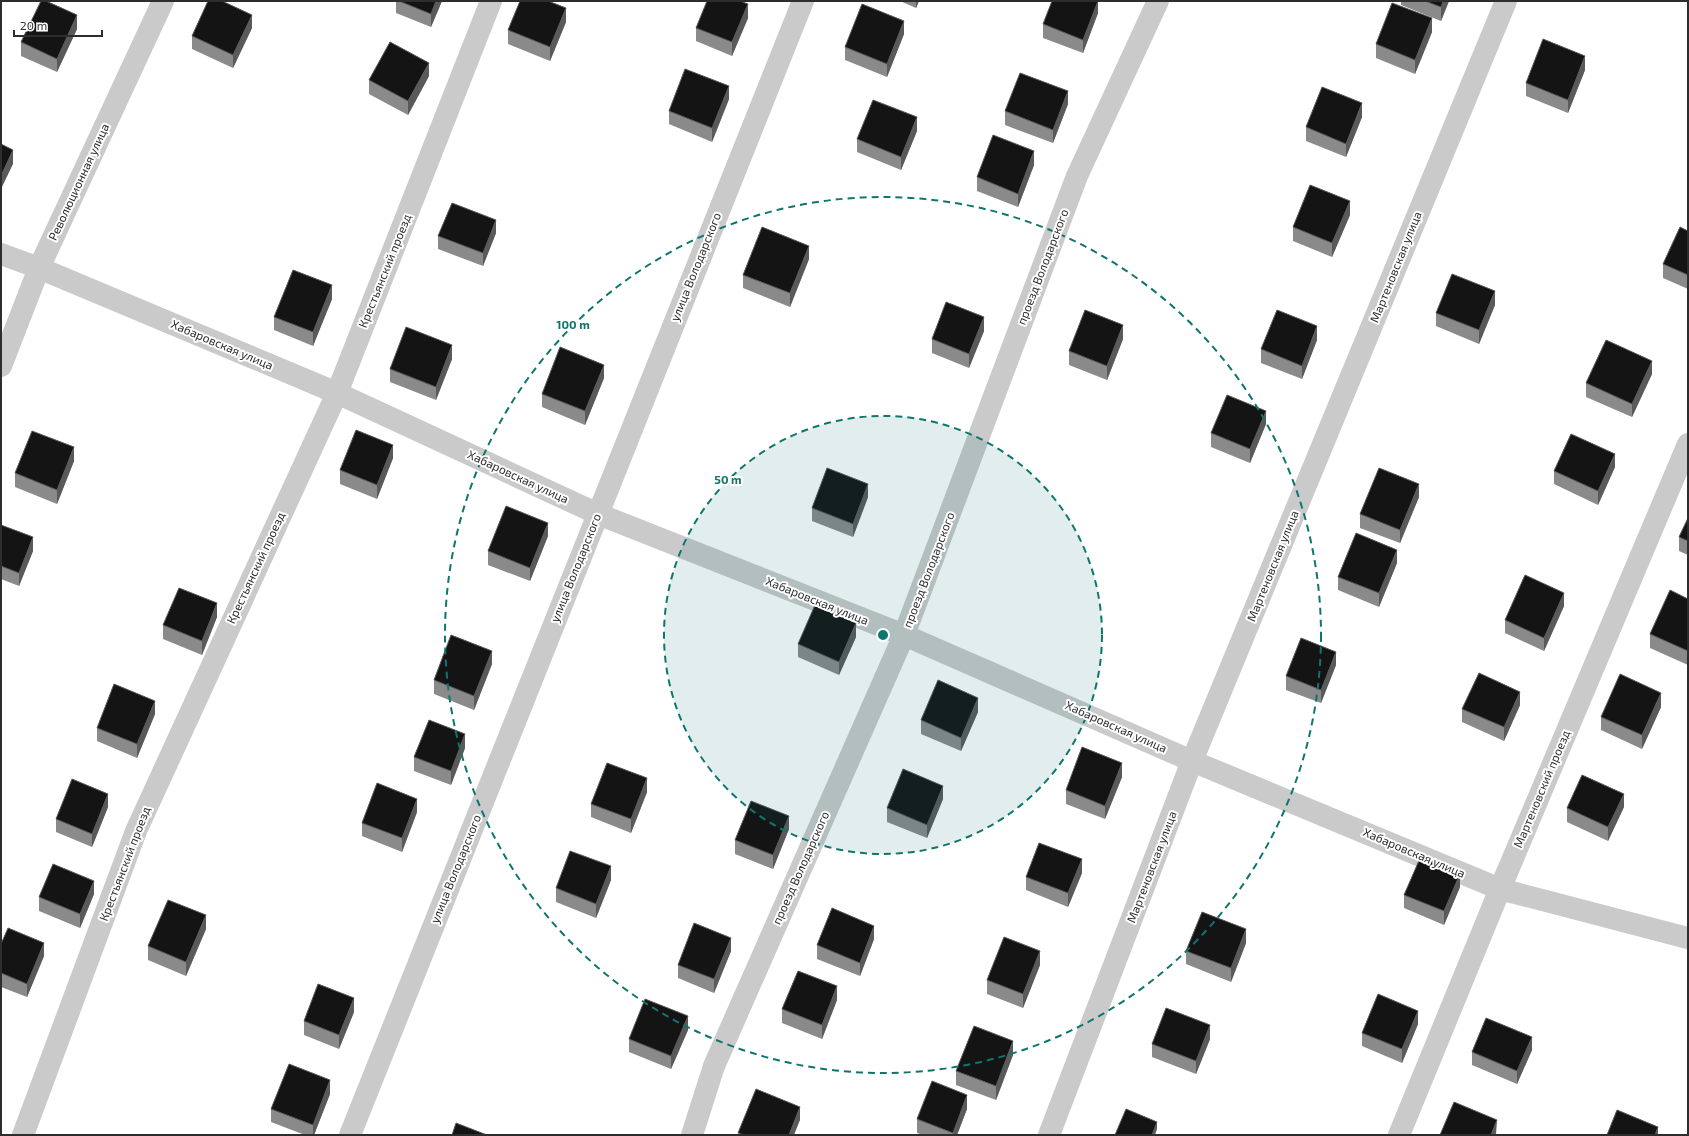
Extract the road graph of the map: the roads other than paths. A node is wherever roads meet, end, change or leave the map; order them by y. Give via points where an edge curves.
1 (163, 1) edge
2 (491, 1) edge
3 (802, 1) edge
4 (1158, 1) edge
5 (1506, 1) edge
6 (1, 254) edge
7 (39, 268) junction
8 (1, 366) edge
9 (336, 393) junction
10 (1688, 444) edge
11 (598, 514) junction
12 (904, 635) junction
13 (1192, 761) junction
14 (1500, 889) junction
15 (1688, 938) edge
16 (23, 1135) edge
17 (350, 1135) edge
18 (692, 1135) edge
19 (1049, 1135) edge
20 (1399, 1135) edge

1 - 7 street, Революционная улица
2 - 9 street, Крестьянский проезд
3 - 11 street, улица Володарского
4 - 12 street, проезд Володарского via 1077,176
5 - 13 street, Мартеновская улица
6 - 7 street, Хабаровская улица
7 - 8 street, Революционная улица
7 - 9 street, Хабаровская улица
9 - 11 street, Хабаровская улица
9 - 16 street, Крестьянский проезд via 136,831
10 - 14 street, Мартеновский проезд
11 - 12 street, Хабаровская улица
11 - 17 street, улица Володарского
12 - 13 street, Хабаровская улица
12 - 18 street, проезд Володарского via 714,1066
13 - 14 street, Хабаровская улица
13 - 19 street, Мартеновская улица
14 - 15 street, Хабаровская улица
14 - 20 street, Мартеновский проезд

